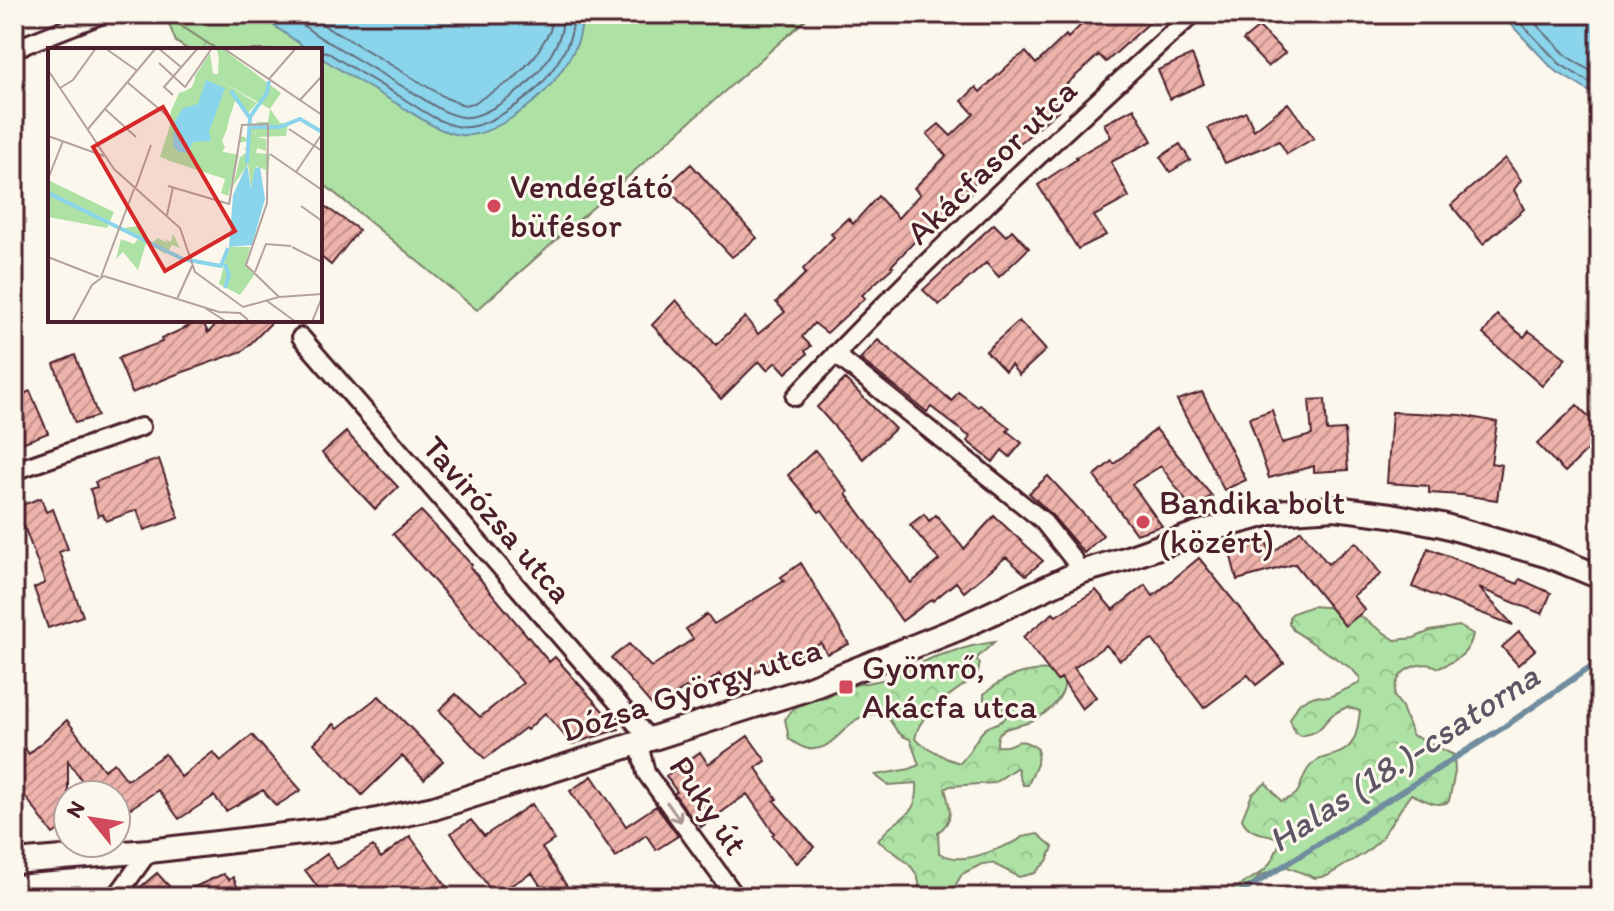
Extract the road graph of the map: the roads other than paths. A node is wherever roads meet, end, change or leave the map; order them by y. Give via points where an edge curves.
1 (103, 14) edge
2 (1193, 14) edge
3 (14, 49) edge
4 (301, 337) dead end
5 (835, 354) junction
6 (795, 397) dead end
7 (141, 427) dead end
8 (14, 471) edge
9 (1080, 572) junction
10 (1600, 577) edge
11 (644, 742) junction
12 (149, 851) junction
13 (14, 862) edge
14 (112, 897) edge
15 (736, 897) edge

1 - 3 street
2 - 5 street, Akácfasor utca via 1030,162
4 - 11 street, Tavirózsa utca
5 - 6 street, Akácfasor utca
5 - 9 street via 1042,520
7 - 8 street
9 - 10 main road, Dózsa György utca via 1275,512 1335,508 1442,525 1549,556
9 - 11 main road, Dózsa György utca via 960,628 807,689
11 - 12 main road, Dózsa György utca via 434,808 335,829
11 -> 15 street, Puky út via 646,773
12 - 13 main road, Dózsa György utca
12 - 14 street

